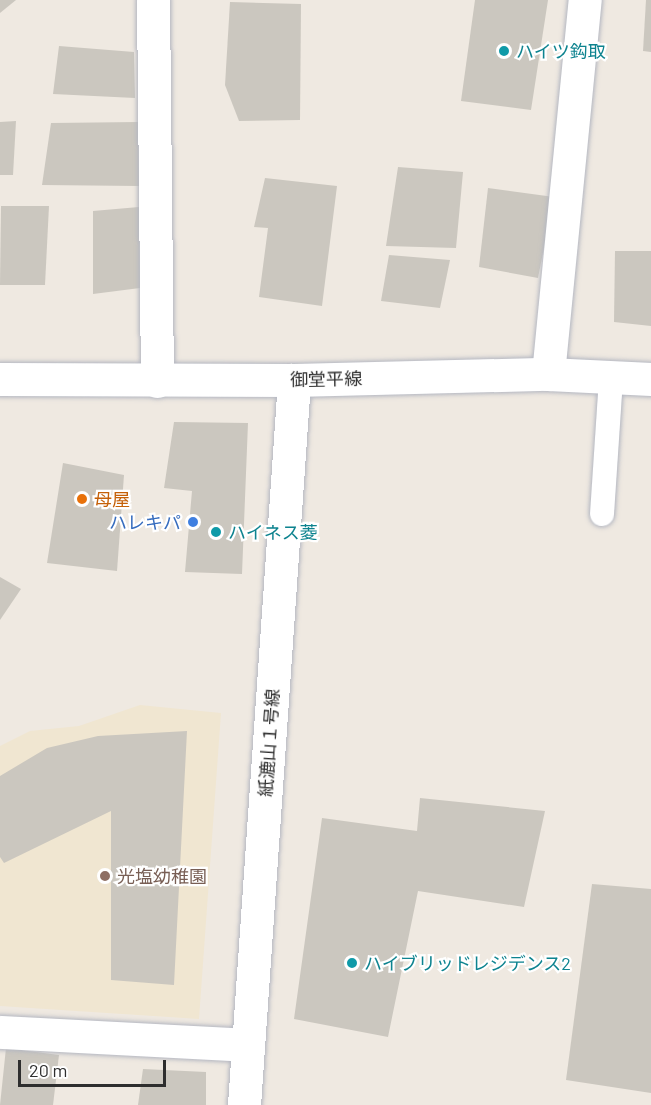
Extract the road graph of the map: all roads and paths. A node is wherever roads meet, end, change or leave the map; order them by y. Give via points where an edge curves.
1 (153, 0) edge
2 (585, 0) edge
3 (548, 374) junction
4 (651, 379) edge
5 (0, 380) edge
6 (294, 380) junction
7 (611, 380) junction
8 (157, 381) junction
9 (602, 514) dead end
10 (0, 1032) edge
11 (248, 1045) junction
12 (244, 1105) edge

1 - 8 street
2 - 3 street
3 - 6 street, 御堂平線
3 - 7 street, 御堂平線
4 - 7 street, 御堂平線
5 - 8 street, 御堂平線
6 - 8 street, 御堂平線
6 - 11 street, 紙漉山１号線
7 - 9 lane
10 - 11 street
11 - 12 street, 紙漉山１号線

